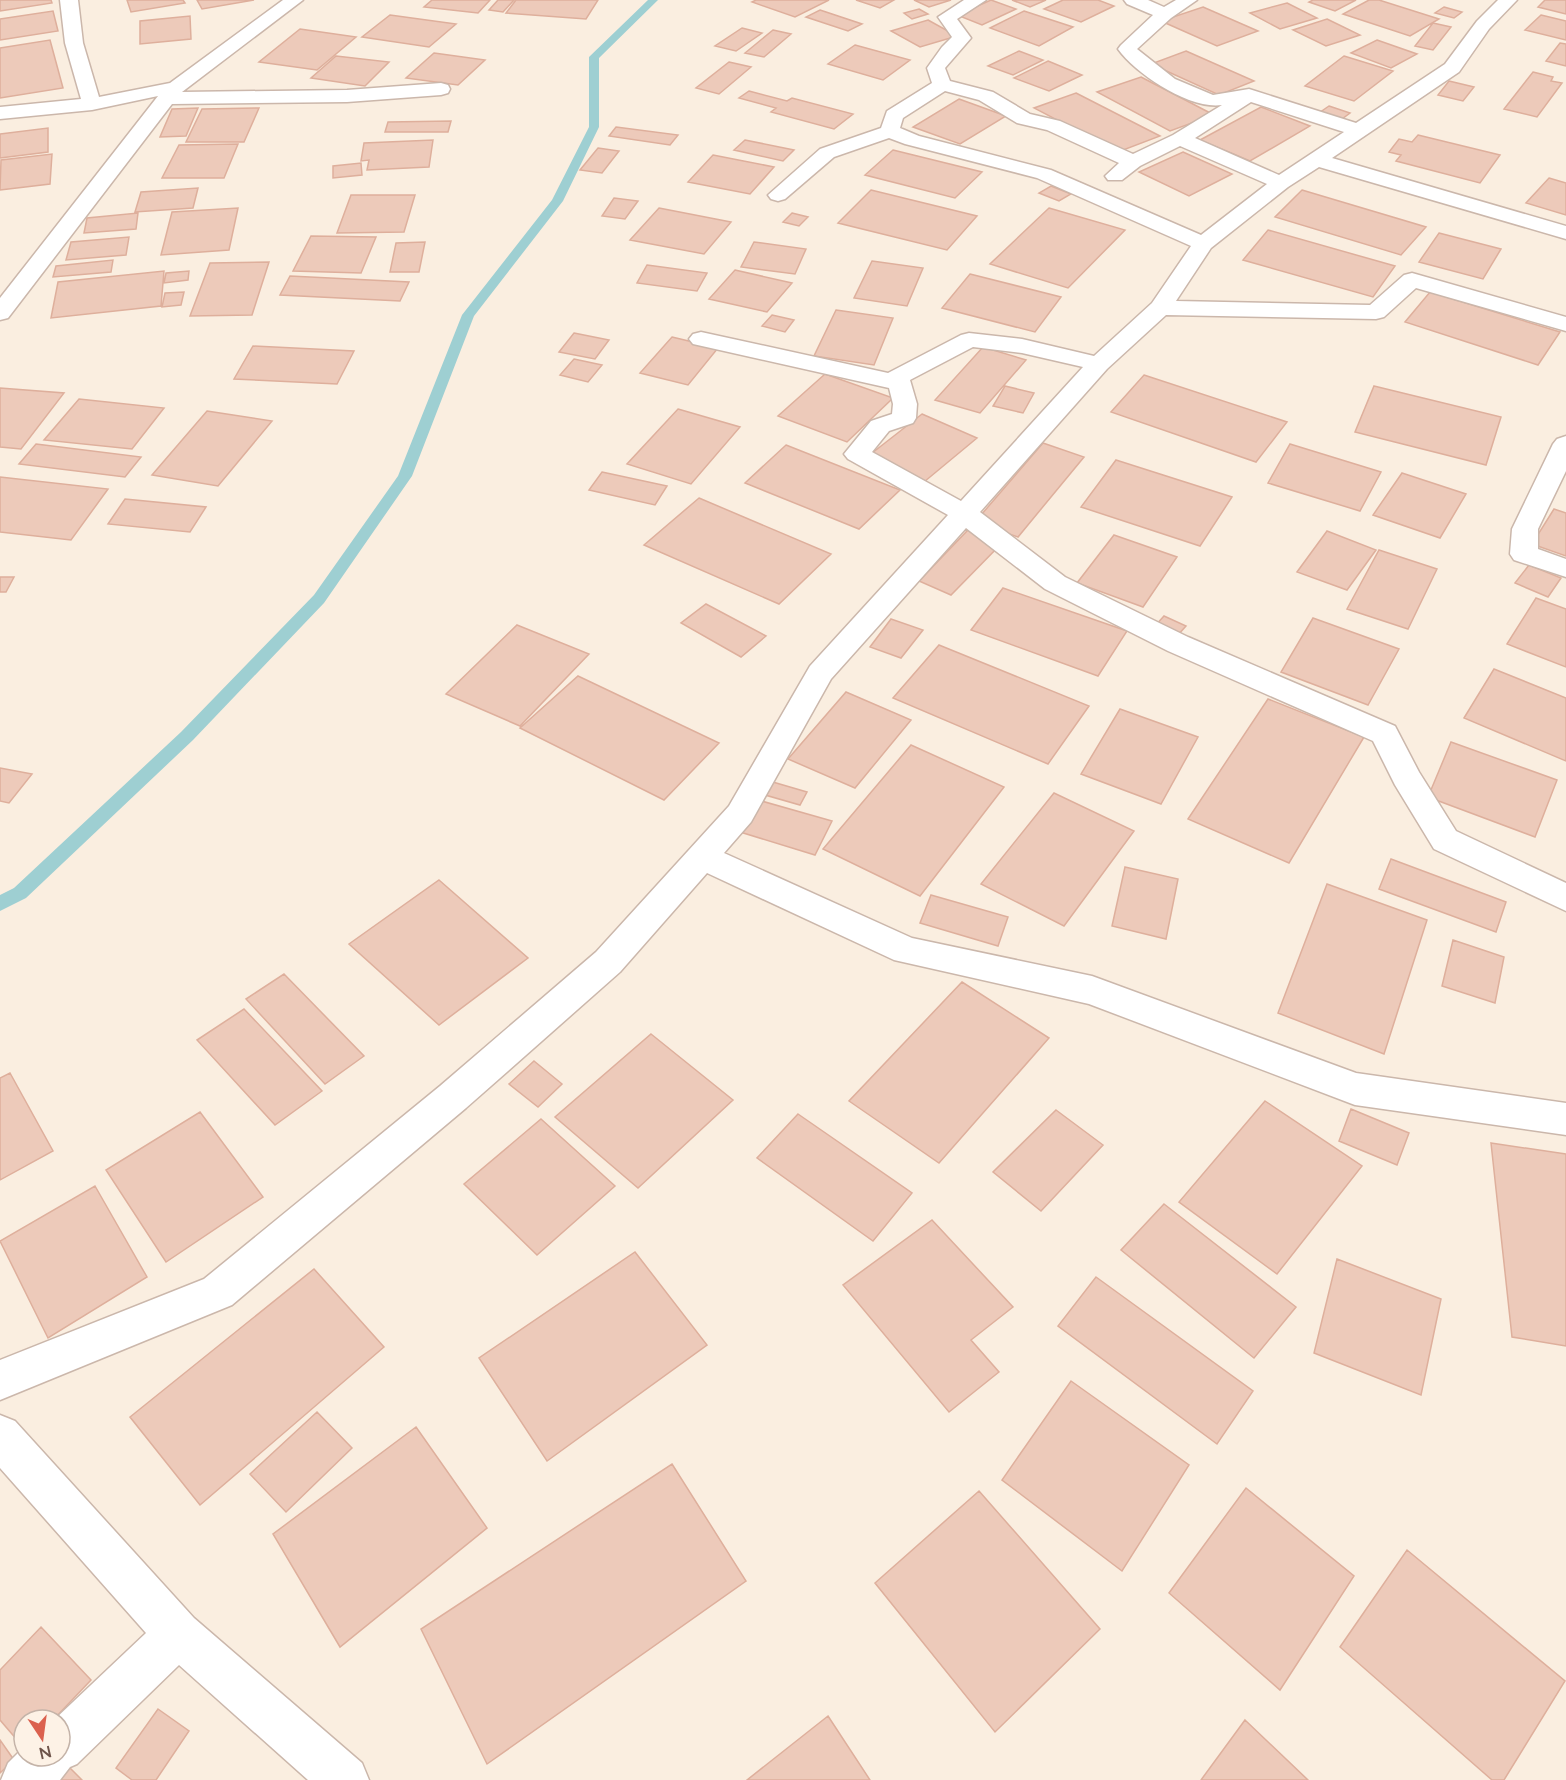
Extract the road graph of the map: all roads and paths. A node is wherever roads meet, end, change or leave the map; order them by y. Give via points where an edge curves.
1 (69, 0) edge
2 (294, 0) edge
3 (977, 0) edge
4 (1133, 0) edge
5 (1188, 0) edge
6 (1508, 0) edge
7 (1165, 14) junction
8 (942, 85) junction
9 (441, 89) dead end
10 (171, 93) junction
11 (1250, 95) junction
12 (92, 104) junction
13 (0, 113) edge
14 (145, 123) junction
15 (1358, 130) junction
16 (890, 131) junction
17 (1180, 139) junction
18 (1317, 160) junction
19 (1133, 162) junction
20 (1281, 183) junction
21 (1090, 194) junction
22 (778, 195) dead end
23 (1566, 233) edge
24 (1203, 244) junction
25 (1160, 308) junction
26 (0, 313) edge
27 (1566, 324) edge
28 (701, 339) dead end
29 (1099, 364) junction
30 (900, 383) junction
31 (1566, 444) edge
32 (965, 514) junction
33 (1566, 568) edge
34 (702, 857) junction
35 (1566, 898) edge
36 (1566, 1119) edge
37 (0, 1380) edge
38 (0, 1436) edge
39 (178, 1634) junction
40 (72, 1736) edge
41 (38, 1768) edge
42 (25, 1780) edge
43 (345, 1780) edge

1 - 12 street via 74,43
2 - 10 street
3 - 8 street via 947,17 962,38 936,68
4 - 7 street
5 - 7 street
6 - 15 street via 1483,25 1452,68
7 - 11 street via 1127,49 1143,66 1168,83 1211,101
8 - 16 street via 894,115
8 - 19 street via 986,96 1024,119 1053,125
9 - 10 street via 347,96
10 - 12 street
10 - 14 street
11 - 15 street
11 - 17 street
12 - 13 street
12 - 14 street
14 - 26 street
15 - 18 street
16 - 21 street via 1044,174
16 - 22 street via 827,153
17 - 19 street
17 - 20 street
18 - 20 street
18 - 23 street
19 - 21 street
20 - 24 street
21 - 24 street
24 - 25 street
25 - 27 street via 1376,312 1412,280
25 - 29 street
28 - 30 street
29 - 30 street via 1022,346 969,339 895,379
29 - 32 street
30 - 32 street via 904,418 880,426 857,454
31 - 33 street via 1525,529 1524,554
32 - 34 street via 820,673 740,814
32 - 35 street via 1055,583 1178,644 1384,734 1445,840
34 - 36 street via 906,950 1092,990 1355,1089
34 - 37 street via 608,962 218,1292
38 - 39 street
39 - 40 street
39 - 43 street
41 - 42 street

